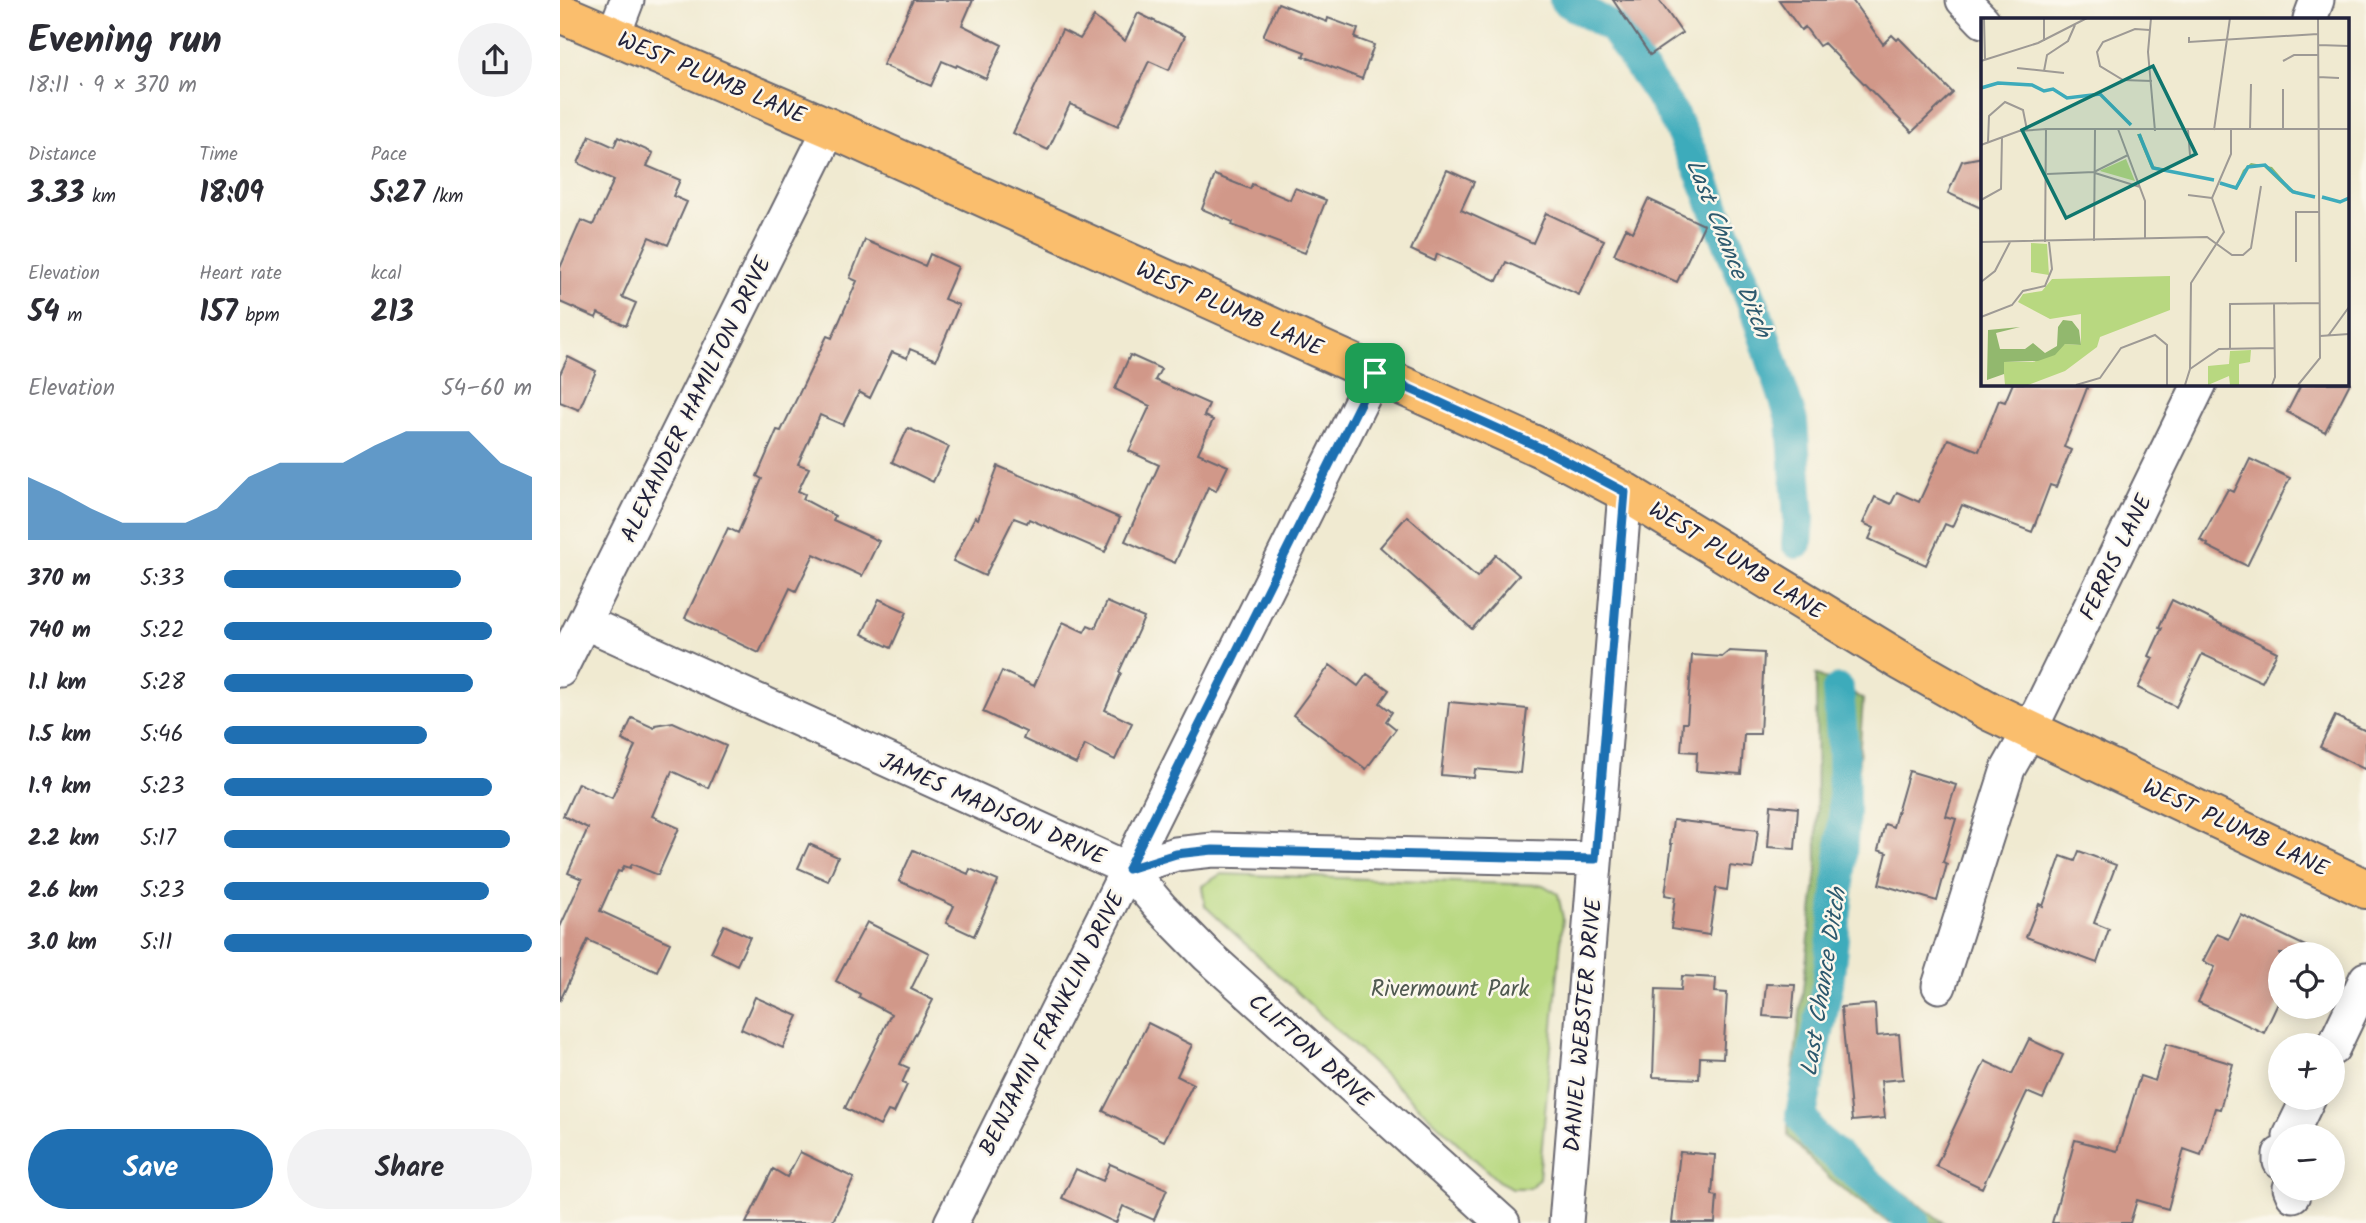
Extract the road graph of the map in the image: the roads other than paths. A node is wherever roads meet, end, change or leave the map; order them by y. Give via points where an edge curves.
1 (1963, 0) edge
2 (2316, 0) edge
3 (560, 13) edge
4 (621, 17) edge
5 (2310, 18) edge
6 (1981, 19) edge
7 (830, 128) junction
8 (1375, 373) junction
9 (2199, 385) edge
10 (1625, 492) junction
11 (584, 622) junction
12 (560, 670) edge
13 (2030, 730) junction
14 (1595, 859) junction
15 (1128, 869) junction
16 (2366, 889) edge
17 (2366, 979) edge
18 (1940, 986) dead end
19 (2340, 1033) edge
20 (951, 1223) edge
21 (1503, 1223) edge
22 (1566, 1223) edge

1 - 6 street
2 - 5 street
3 - 4 main road, WEST PLUMB LANE
4 - 7 main road, WEST PLUMB LANE
7 - 8 main road, WEST PLUMB LANE
7 - 11 street, ALEXANDER HAMILTON DRIVE
8 - 10 main road, WEST PLUMB LANE via 1543,449
8 - 15 street, BENJAMIN FRANKLIN DRIVE
9 - 13 street, FERRIS LANE
10 - 13 main road, WEST PLUMB LANE via 1903,662
10 - 14 street, DANIEL WEBSTER DRIVE
11 - 12 street, ALEXANDER HAMILTON DRIVE
11 - 15 street, JAMES MADISON DRIVE
13 - 16 main road, WEST PLUMB LANE
13 - 18 street, FERRIS LANE via 2008,769
14 - 15 street, JAMES MADISON DRIVE via 1213,850 1176,854
14 - 22 street, DANIEL WEBSTER DRIVE
15 - 20 street, BENJAMIN FRANKLIN DRIVE
15 - 21 street, CLIFTON DRIVE via 1207,955
17 - 19 street

